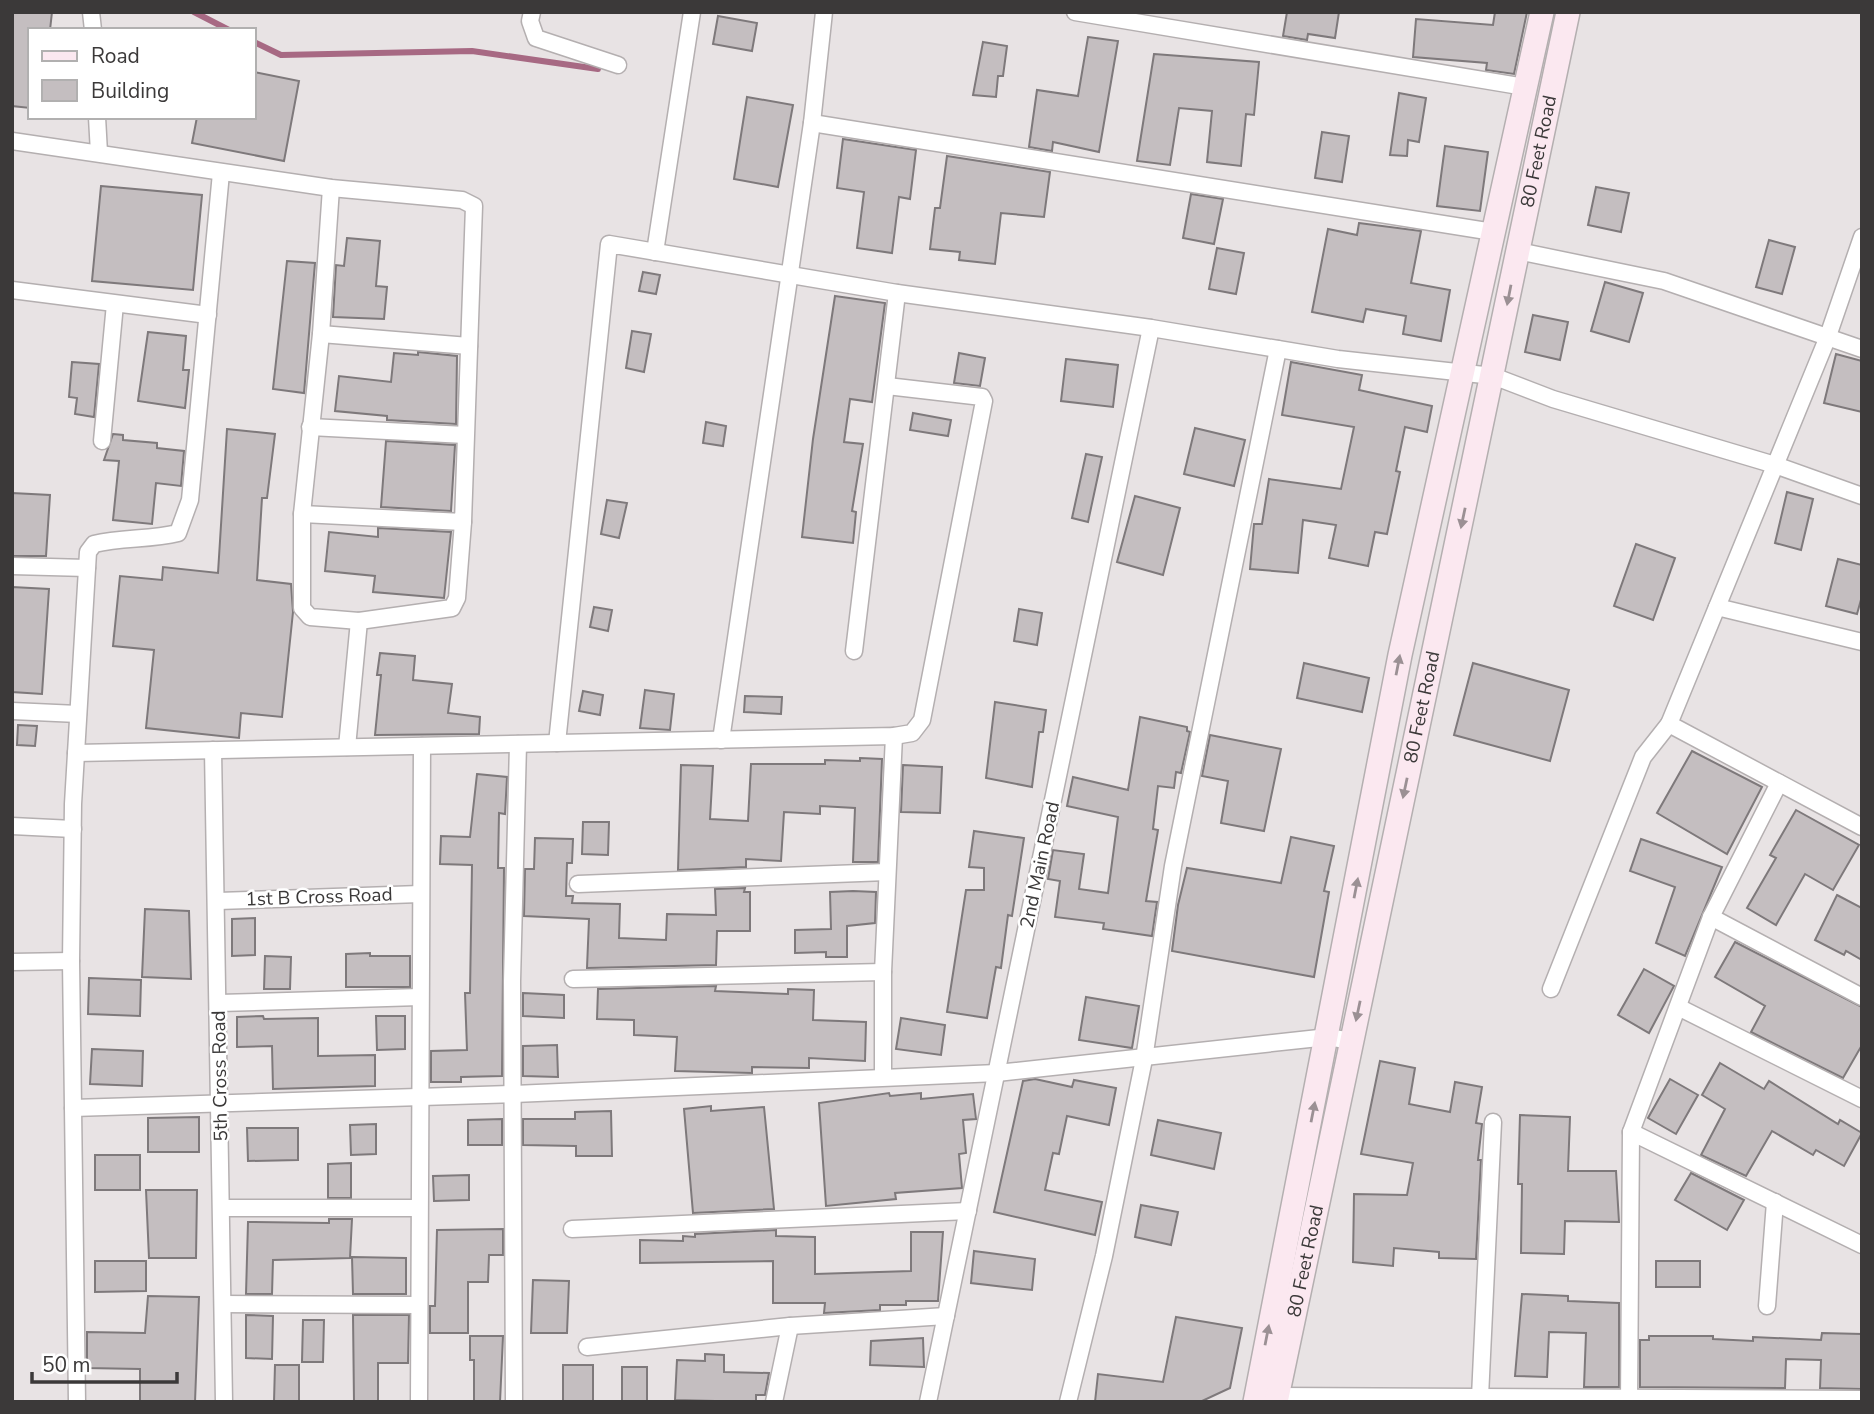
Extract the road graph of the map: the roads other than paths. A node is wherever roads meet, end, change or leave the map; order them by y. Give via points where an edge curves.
1 (532, 12) edge
2 (692, 12) edge
3 (824, 12) edge
4 (1075, 12) edge
5 (1542, 12) edge
6 (1568, 12) edge
7 (618, 65) dead end
8 (1525, 87) junction
9 (97, 119) edge
10 (811, 123) junction
11 (12, 141) edge
12 (99, 153) junction
13 (221, 173) junction
14 (331, 188) junction
15 (1493, 232) junction
16 (1862, 237) edge
17 (655, 251) junction
18 (1518, 251) junction
19 (789, 274) junction
20 (12, 290) edge
21 (897, 293) junction
22 (115, 304) junction
23 (208, 315) junction
24 (1151, 328) junction
25 (321, 334) junction
26 (1827, 339) junction
27 (469, 346) junction
28 (1278, 349) junction
29 (1862, 349) edge
30 (1464, 373) junction
31 (1493, 376) junction
32 (887, 386) junction
33 (310, 427) junction
34 (465, 435) junction
35 (102, 441) dead end
36 (1775, 465) junction
37 (1862, 496) edge
38 (302, 514) junction
39 (463, 522) junction
40 (12, 566) edge
41 (87, 568) junction
42 (1717, 607) junction
43 (359, 621) junction
44 (1862, 642) edge
45 (854, 651) dead end
46 (12, 711) edge
47 (78, 714) junction
48 (1669, 724) junction
49 (894, 736) junction
50 (721, 740) junction
51 (557, 743) junction
52 (518, 744) junction
53 (422, 746) junction
54 (347, 747) junction
55 (213, 750) junction
56 (76, 753) junction
57 (1779, 783) junction
58 (12, 826) edge
59 (1862, 827) edge
60 (73, 829) junction
61 (887, 872) junction
62 (578, 884) dead end
63 (421, 894) junction
64 (218, 901) junction
65 (1711, 917) junction
66 (71, 961) junction
67 (12, 962) edge
68 (883, 972) junction
69 (573, 979) dead end
70 (1551, 989) dead end
71 (1862, 997) edge
72 (420, 998) junction
73 (219, 1003) junction
74 (1678, 1007) junction
75 (1328, 1037) junction
76 (1351, 1041) junction
77 (1144, 1059) junction
78 (997, 1073) junction
79 (883, 1077) junction
80 (514, 1094) junction
81 (420, 1097) junction
82 (1862, 1099) edge
83 (220, 1105) junction
84 (73, 1108) junction
85 (1493, 1122) dead end
86 (1631, 1132) junction
87 (1775, 1202) junction
88 (222, 1208) junction
89 (418, 1208) junction
90 (968, 1211) junction
91 (572, 1229) dead end
92 (1862, 1245) edge
93 (223, 1304) junction
94 (419, 1305) junction
95 (1767, 1306) dead end
96 (946, 1316) junction
97 (790, 1326) junction
98 (587, 1347) dead end
99 (1480, 1397) junction
100 (1862, 1399) edge
101 (1269, 1400) edge
102 (1630, 1400) edge
103 (77, 1402) edge
104 (224, 1402) edge
105 (419, 1402) edge
106 (514, 1402) edge
107 (774, 1402) edge
108 (928, 1402) edge
109 (1068, 1402) edge

1 - 7 street via 536,38
2 - 17 street
3 - 10 street
4 - 8 street
5 - 8 main road, 80 Feet Road
6 - 18 main road, 80 Feet Road
8 - 15 main road, 80 Feet Road
9 - 12 street
10 - 15 street
10 - 19 street
11 - 12 street
12 - 13 street
13 - 14 street
13 - 23 street
14 - 25 street
14 - 27 street via 462,200 474,206
15 - 30 main road, 80 Feet Road
16 - 26 street
17 - 19 street
17 - 51 street via 608,244
18 - 26 street via 1664,281
18 -> 31 main road, 80 Feet Road
19 - 21 street
19 - 50 street
20 - 22 street
21 - 24 street
21 - 32 street
22 - 23 street
22 - 35 street
23 - 41 street via 185,521 178,533 160,538 119,538 94,544 88,552
24 - 28 street
24 - 78 street, 2nd Main Road
25 - 27 street
25 - 33 street
26 - 29 street
26 - 36 street
27 - 34 street
28 - 30 street
28 - 77 street via 1173,866
30 - 31 street
75 -> 30 main road, 80 Feet Road via 1400,655
31 - 36 street via 1553,399
31 -> 76 main road, 80 Feet Road
32 - 45 street
32 - 49 street via 982,397 984,401 921,724 912,733
33 - 34 street
33 - 38 street
34 - 39 street
36 - 37 street
36 - 42 street
38 - 39 street
38 - 43 street via 302,608 310,617
39 - 43 street via 457,598 452,608
40 - 41 street
41 - 47 street
42 - 44 street
42 - 48 street
43 - 54 street
46 - 47 street
47 - 56 street
48 - 57 street
48 - 70 street via 1643,757
49 - 50 street
49 - 61 street
50 - 51 street
51 - 52 street
52 - 53 street
52 - 80 street
53 - 54 street
53 - 63 street
54 - 55 street
55 - 56 street
55 - 64 street, 5th Cross Road
56 - 60 street
57 - 59 street
57 - 65 street
58 - 60 street
60 - 66 street
61 - 62 street
61 - 68 street
63 - 64 street, 1st B Cross Road
63 - 72 street
64 - 73 street, 5th Cross Road
65 - 71 street
65 - 74 street
66 - 67 street
66 - 84 street
68 - 69 street
68 - 79 street
72 - 73 street
72 - 81 street
73 - 83 street, 5th Cross Road
74 - 82 street
74 - 86 street
75 - 76 street
75 - 77 street
101 -> 75 main road, 80 Feet Road
76 - 101 main road, 80 Feet Road
77 - 78 street
77 - 109 street via 1104,1256
78 - 79 street
78 - 90 street, 2nd Main Road
79 - 80 street
80 - 81 street
80 - 106 street
81 - 83 street
81 - 89 street
83 - 84 street
83 - 88 street, 5th Cross Road
84 - 103 street
85 - 99 street
86 - 87 street
86 - 102 street
87 - 92 street
87 - 95 street
88 - 89 street
88 - 93 street, 5th Cross Road
89 - 94 street
90 - 91 street
90 - 96 street, 2nd Main Road
93 - 94 street
93 - 104 street, 5th Cross Road
94 - 105 street
96 - 97 street
96 - 108 street, 2nd Main Road
97 - 98 street
97 - 107 street
99 - 101 street
99 - 102 street
100 - 102 street

